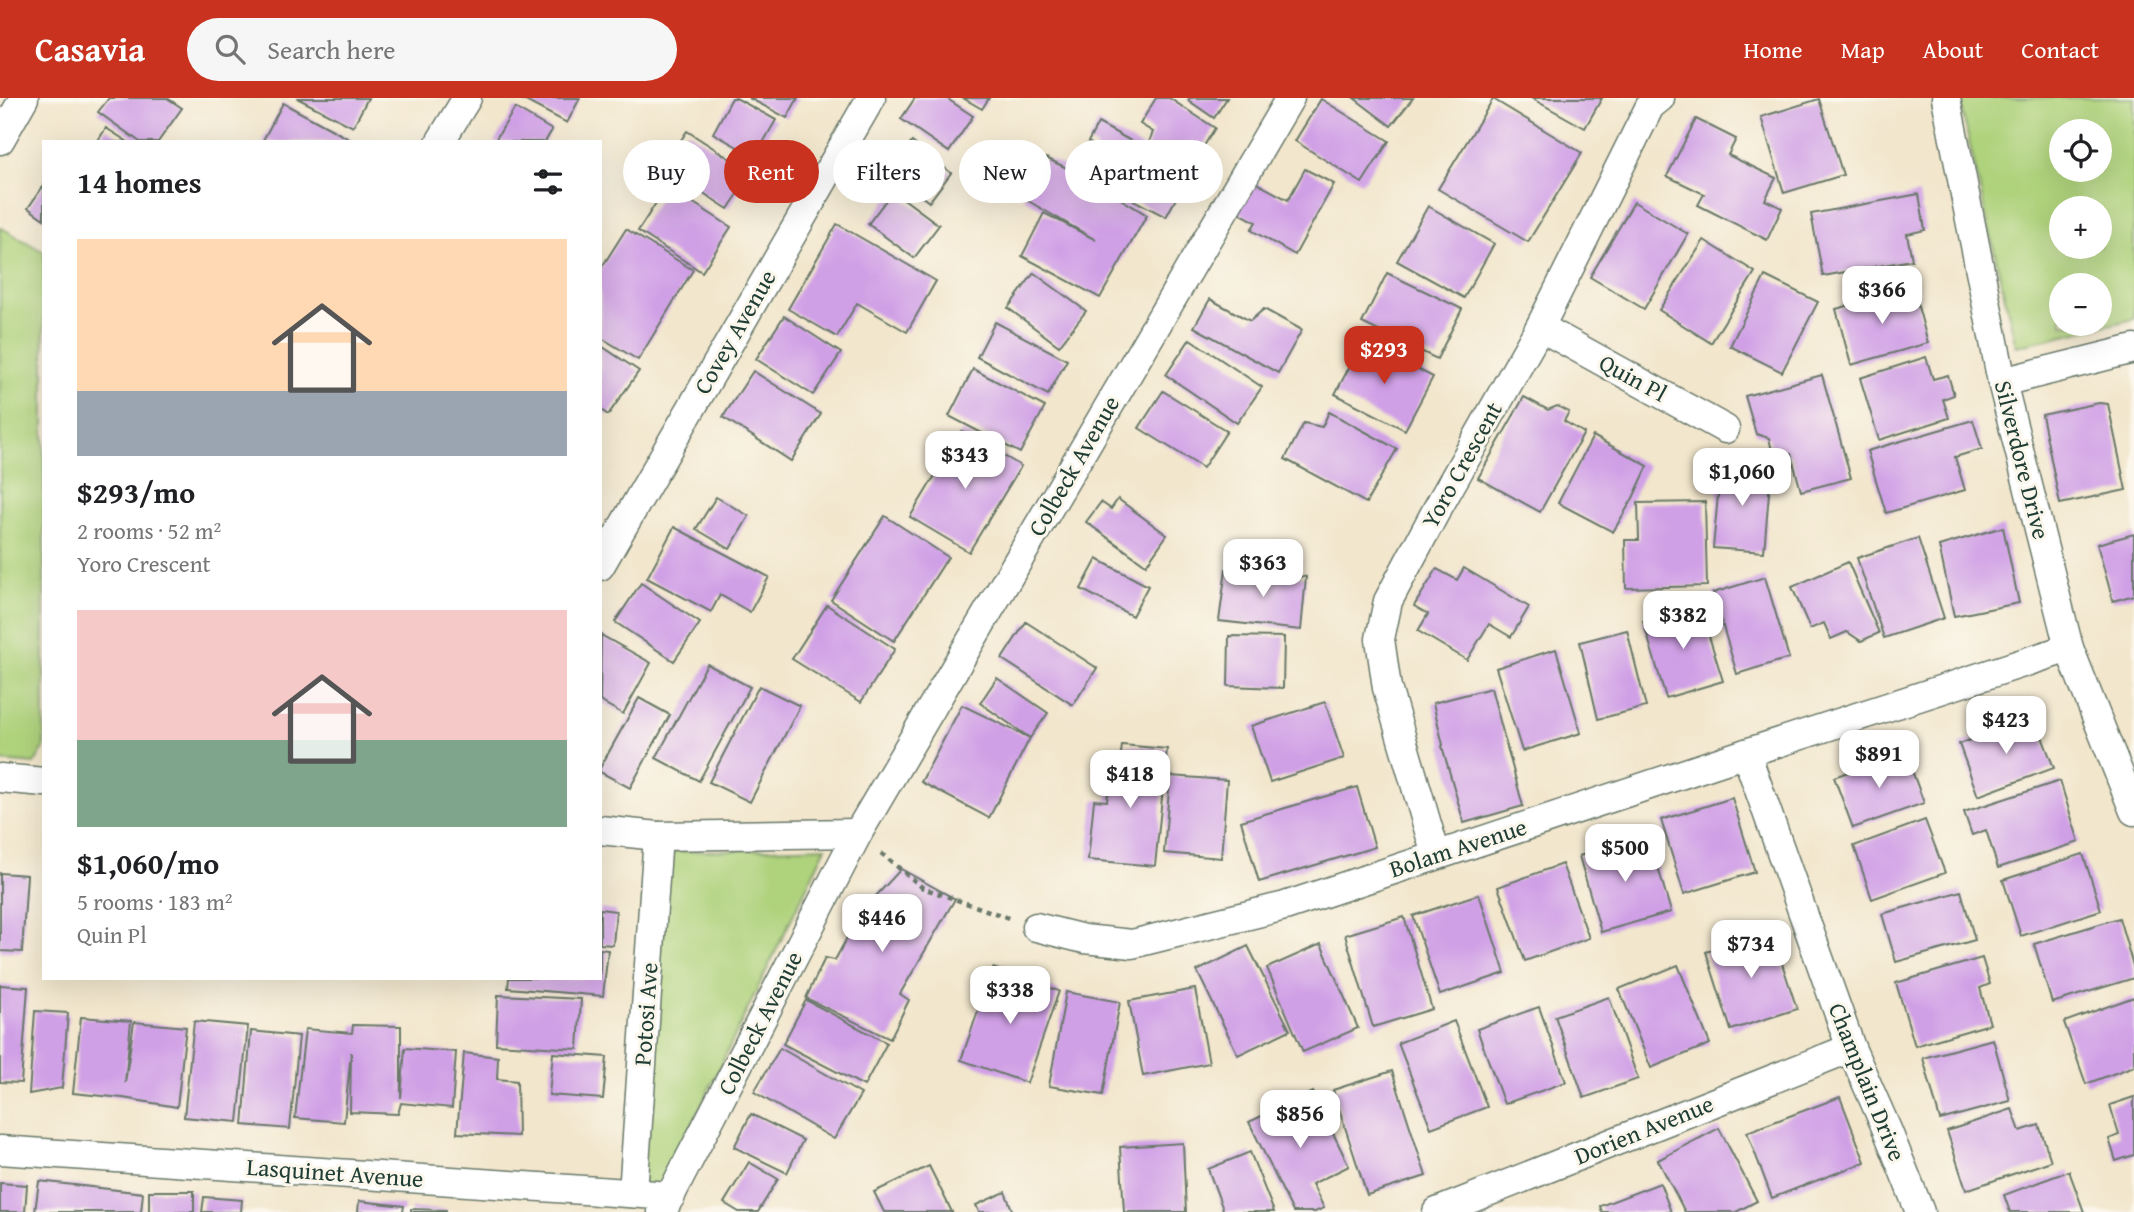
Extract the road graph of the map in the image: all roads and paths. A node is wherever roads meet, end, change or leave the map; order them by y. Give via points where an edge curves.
1 (24, 98) edge
2 (467, 98) edge
3 (871, 98) edge
4 (1290, 98) edge
5 (1660, 98) edge
6 (1946, 98) edge
7 (0, 140) edge
8 (441, 140) edge
9 (1540, 327) junction
10 (2134, 349) edge
11 (2002, 382) junction
12 (1725, 429) dead end
13 (602, 563) edge
14 (2069, 648) junction
15 (1746, 752) junction
16 (0, 778) edge
17 (42, 782) edge
18 (2134, 811) edge
19 (602, 830) edge
20 (858, 833) junction
21 (658, 835) junction
22 (1436, 855) junction
23 (1036, 927) joint
24 (1851, 1048) junction
25 (0, 1150) edge
26 (633, 1194) junction
27 (666, 1204) edge
28 (1437, 1212) edge
29 (1920, 1212) edge

1 - 7 street
2 - 8 street
3 - 13 street, Covey Avenue
4 - 20 street, Colbeck Avenue
5 - 9 street, Yoro Crescent via 1650,106
6 - 11 street, Silverdore Drive
9 - 12 street, Quin Pl
9 - 22 street, Yoro Crescent via 1388,601 1380,639 1387,688
10 - 11 street
11 - 14 street, Silverdore Drive
14 - 15 street, Bolam Avenue
14 - 18 street, Silverdore Drive
15 - 22 street, Bolam Avenue
15 - 24 street, Champlain Drive
16 - 17 street
19 - 21 street
20 - 21 street
20 - 23 path via 923,888
20 - 27 street, Colbeck Avenue
21 - 26 street, Potosi Ave
22 - 23 street, Bolam Avenue via 1285,906 1132,944
24 - 28 street, Dorien Avenue
24 - 29 street, Champlain Drive
25 - 26 street, Lasquinet Avenue
26 - 27 street, Lasquinet Avenue

